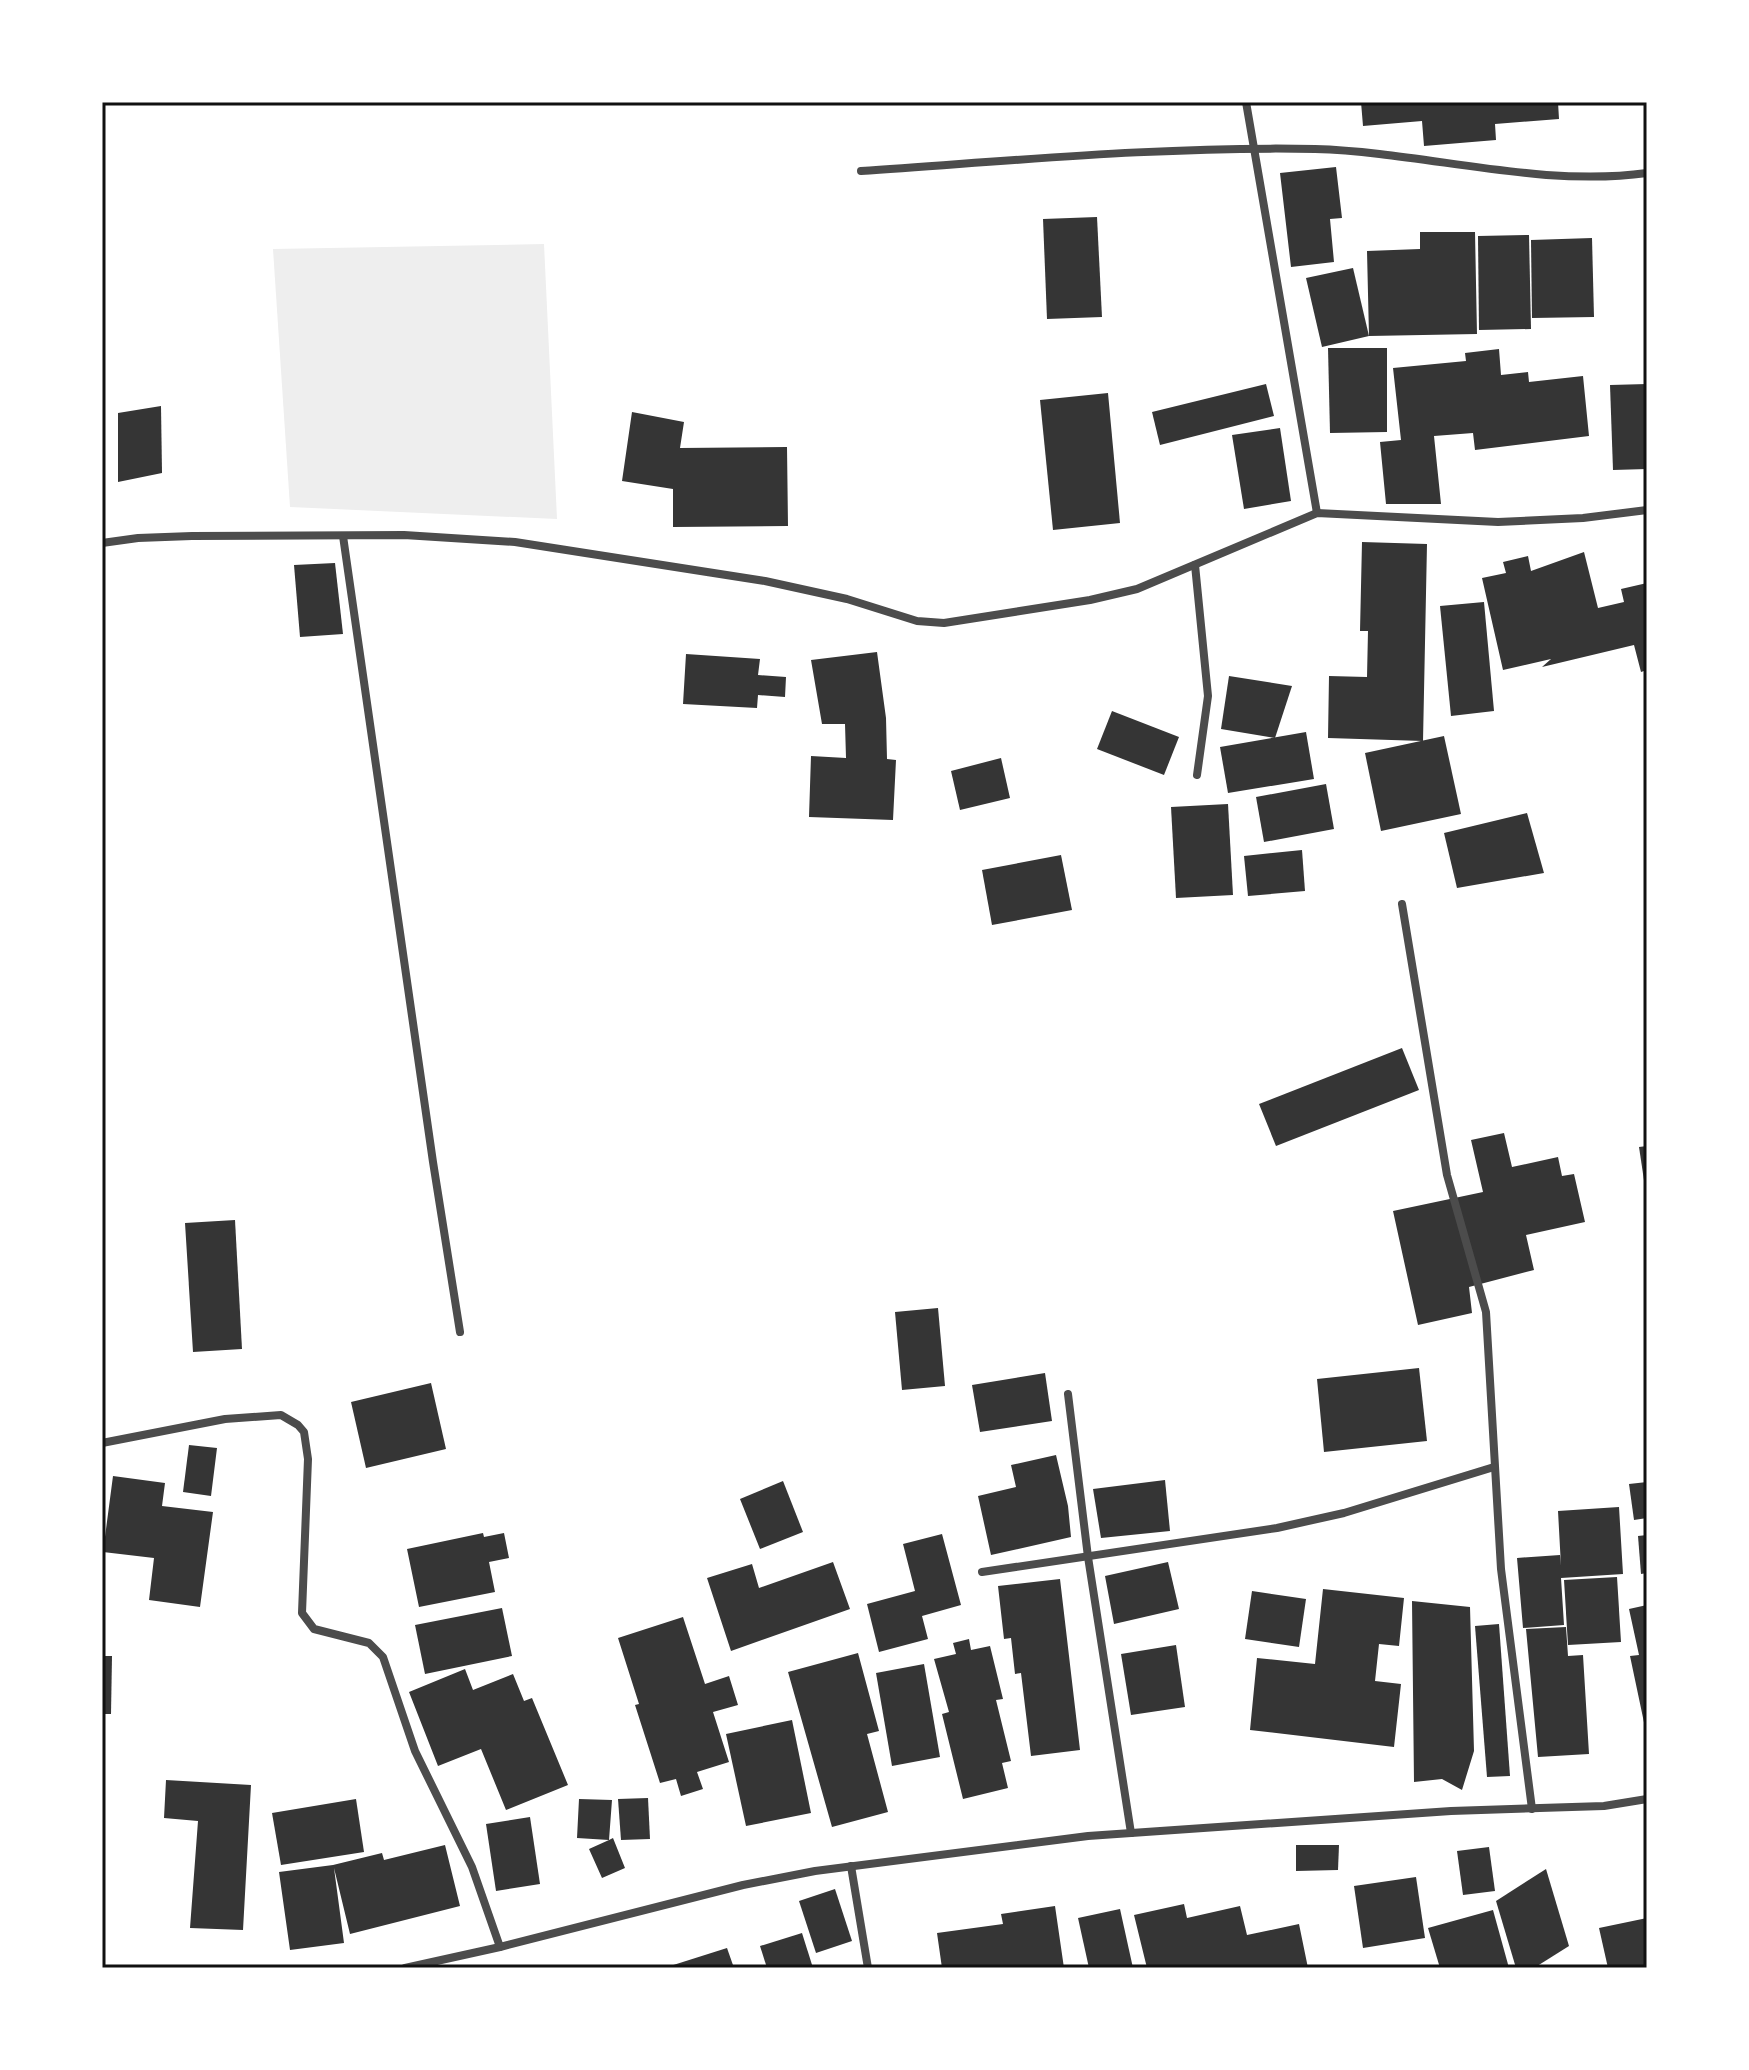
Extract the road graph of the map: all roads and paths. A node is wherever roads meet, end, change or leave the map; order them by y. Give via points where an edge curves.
1 (1246, 102) edge
2 (1254, 149) junction
3 (861, 171) dead end
4 (1647, 173) edge
5 (1647, 510) edge
6 (1317, 513) junction
7 (343, 536) junction
8 (102, 543) edge
9 (1195, 565) junction
10 (1197, 775) dead end
11 (1402, 904) dead end
12 (460, 1332) dead end
13 (1068, 1394) dead end
14 (102, 1443) edge
15 (1494, 1467) junction
16 (1088, 1557) junction
17 (982, 1572) dead end
18 (1647, 1799) edge
19 (1532, 1809) junction
20 (1131, 1833) junction
21 (851, 1866) junction
22 (500, 1947) junction
23 (405, 1968) edge
24 (868, 1968) edge

1 - 2 street
2 - 3 street
2 - 4 street via 1332,151 1531,173
2 - 6 street
5 - 6 street via 1498,522
6 - 9 street
7 - 8 street via 192,536
7 - 9 street via 515,542 765,581 930,623 1090,600 1137,589
7 - 12 street
9 - 10 street via 1208,696
11 - 15 street via 1447,1175 1486,1312
13 - 16 street
14 - 22 street via 225,1419 281,1415 298,1425 306,1438 308,1459 302,1613 314,1629 369,1643 383,1657 415,1751 472,1867
15 - 16 street via 1277,1528
15 - 19 street via 1501,1569
16 - 17 street
16 - 20 street
18 - 19 street
19 - 20 street
20 - 21 street
21 - 22 street via 743,1885
21 - 24 street
22 - 23 street

